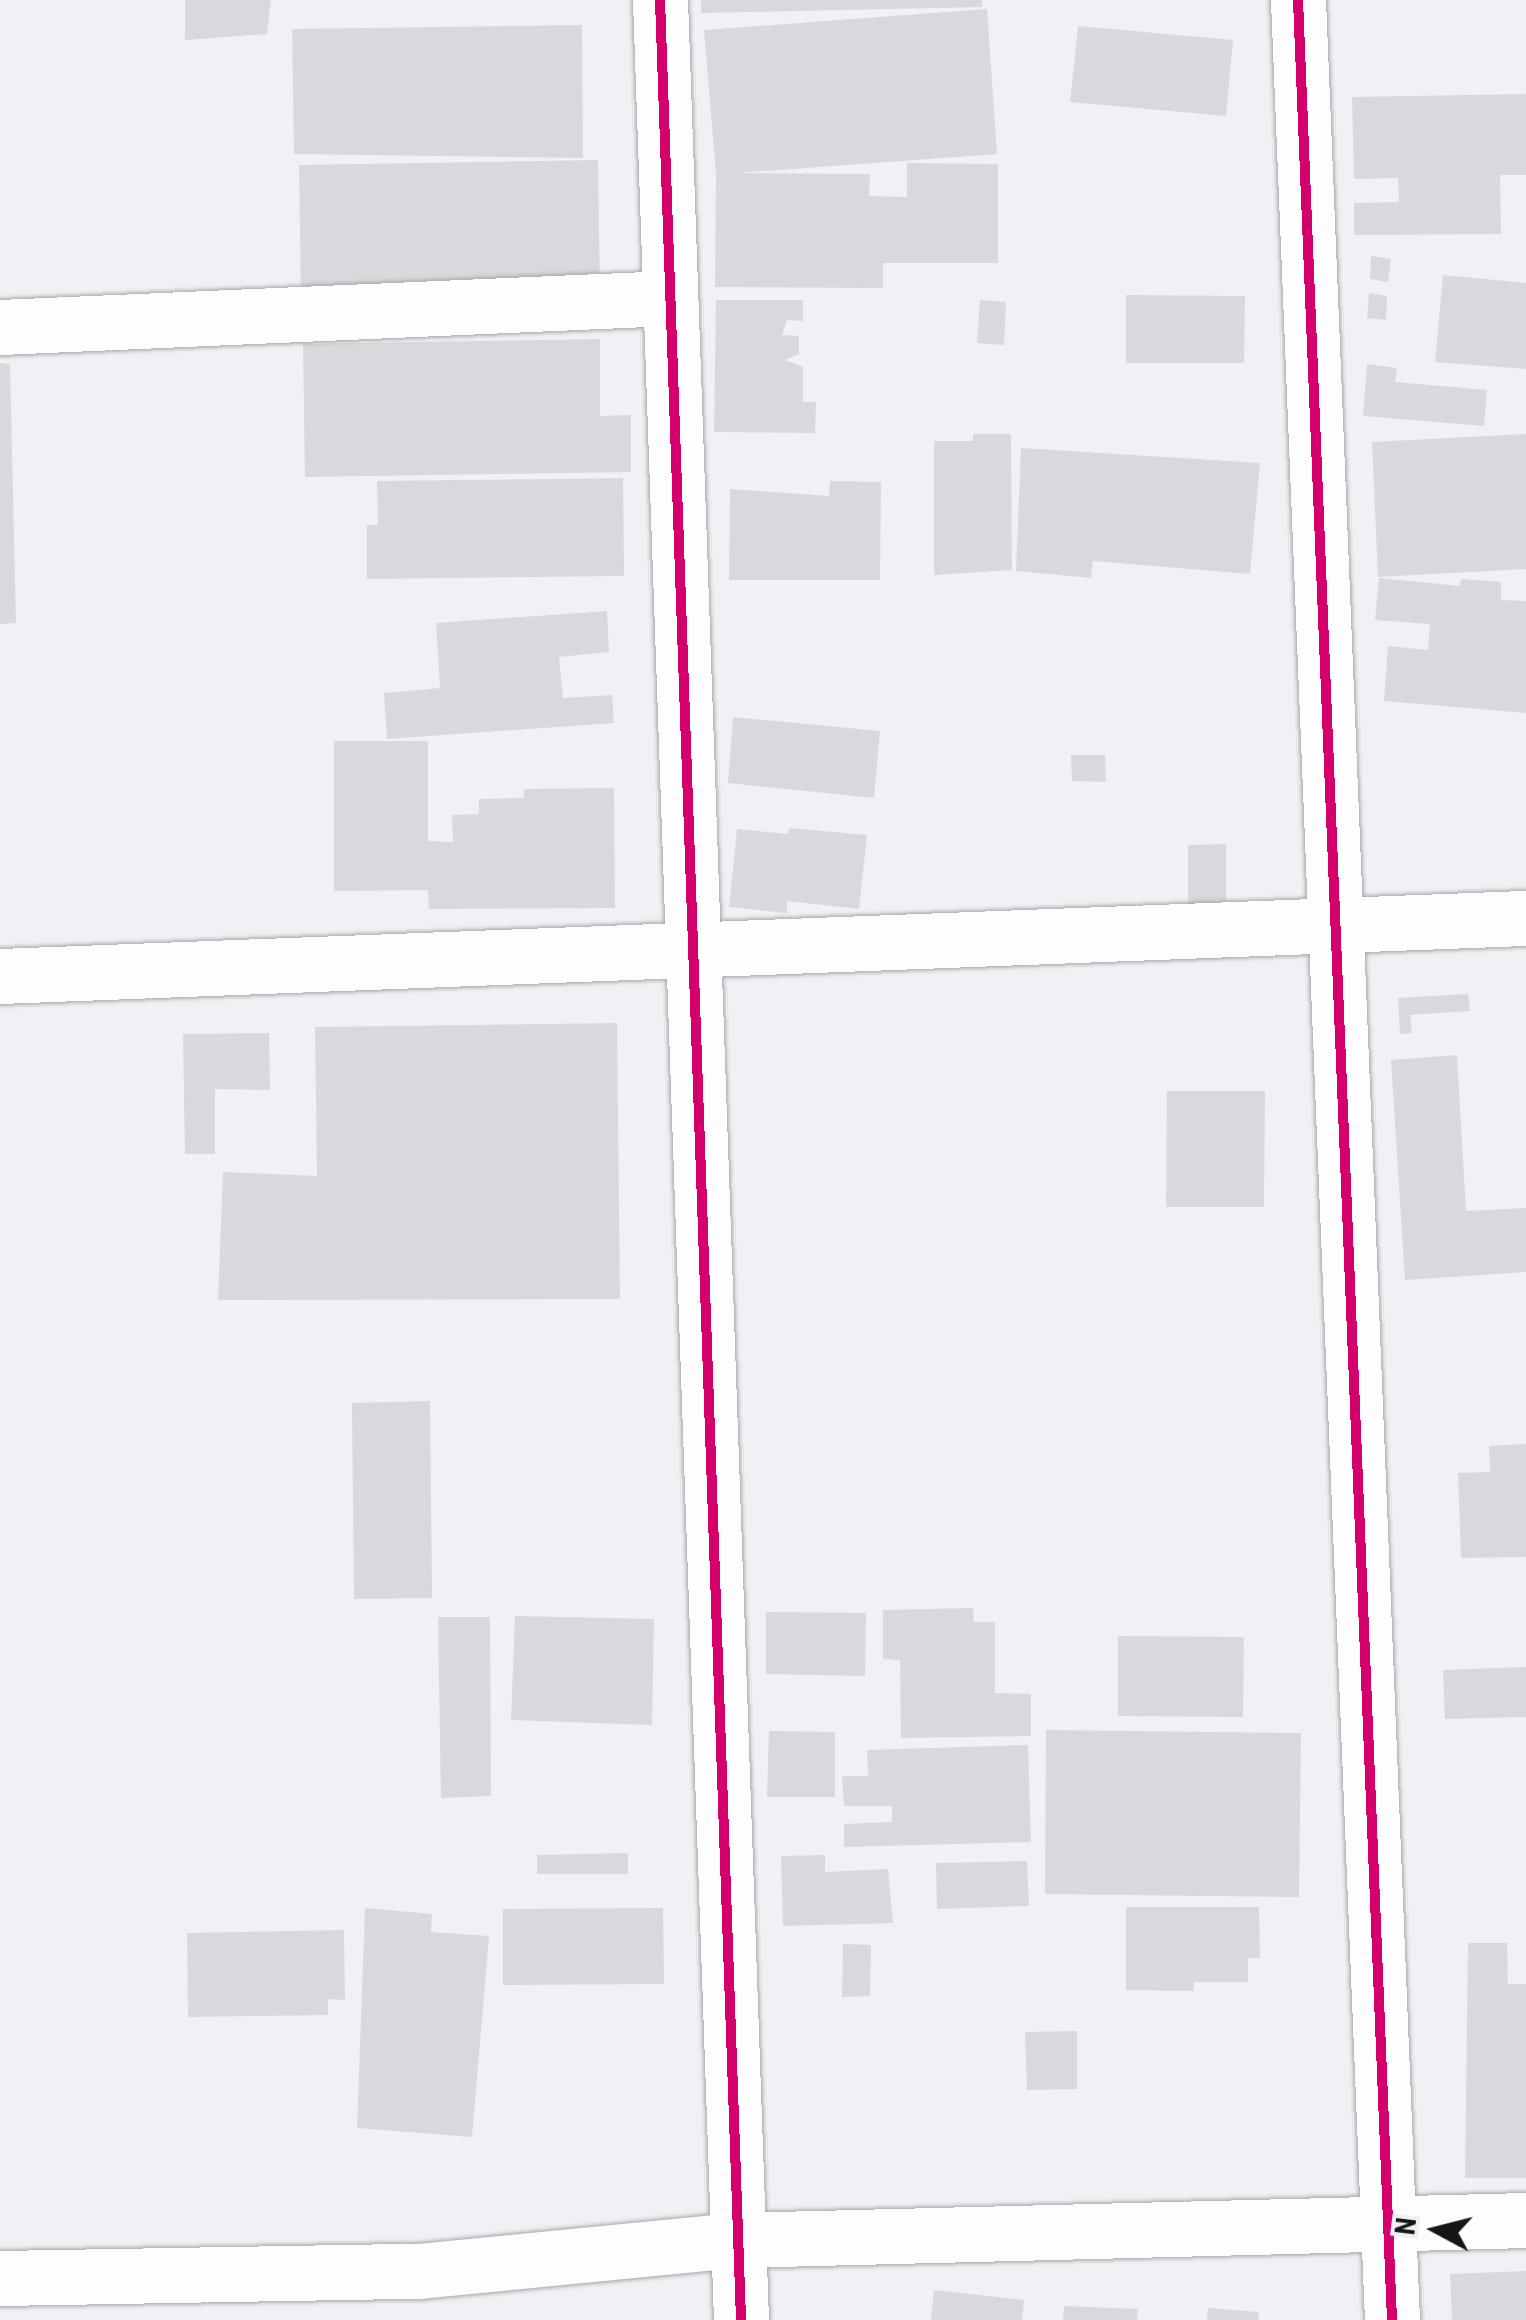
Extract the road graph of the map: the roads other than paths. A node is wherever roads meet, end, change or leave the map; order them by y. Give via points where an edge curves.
1 (660, 0) edge
2 (1298, 0) edge
3 (670, 298) junction
4 (0, 327) edge
5 (1526, 918) edge
6 (1335, 926) junction
7 (697, 948) junction
8 (0, 976) edge
9 (1526, 2220) edge
10 (1388, 2225) junction
11 (736, 2240) junction
12 (30, 2291) edge
13 (741, 2320) edge
14 (1392, 2320) edge

1 - 3 street
2 - 6 street
3 - 4 street
3 - 7 street
5 - 6 street
6 - 7 street
6 - 10 street
7 - 8 street
7 - 11 street
9 - 10 street
10 - 11 street
10 - 14 street
11 - 12 street via 418,2270
11 - 13 street

